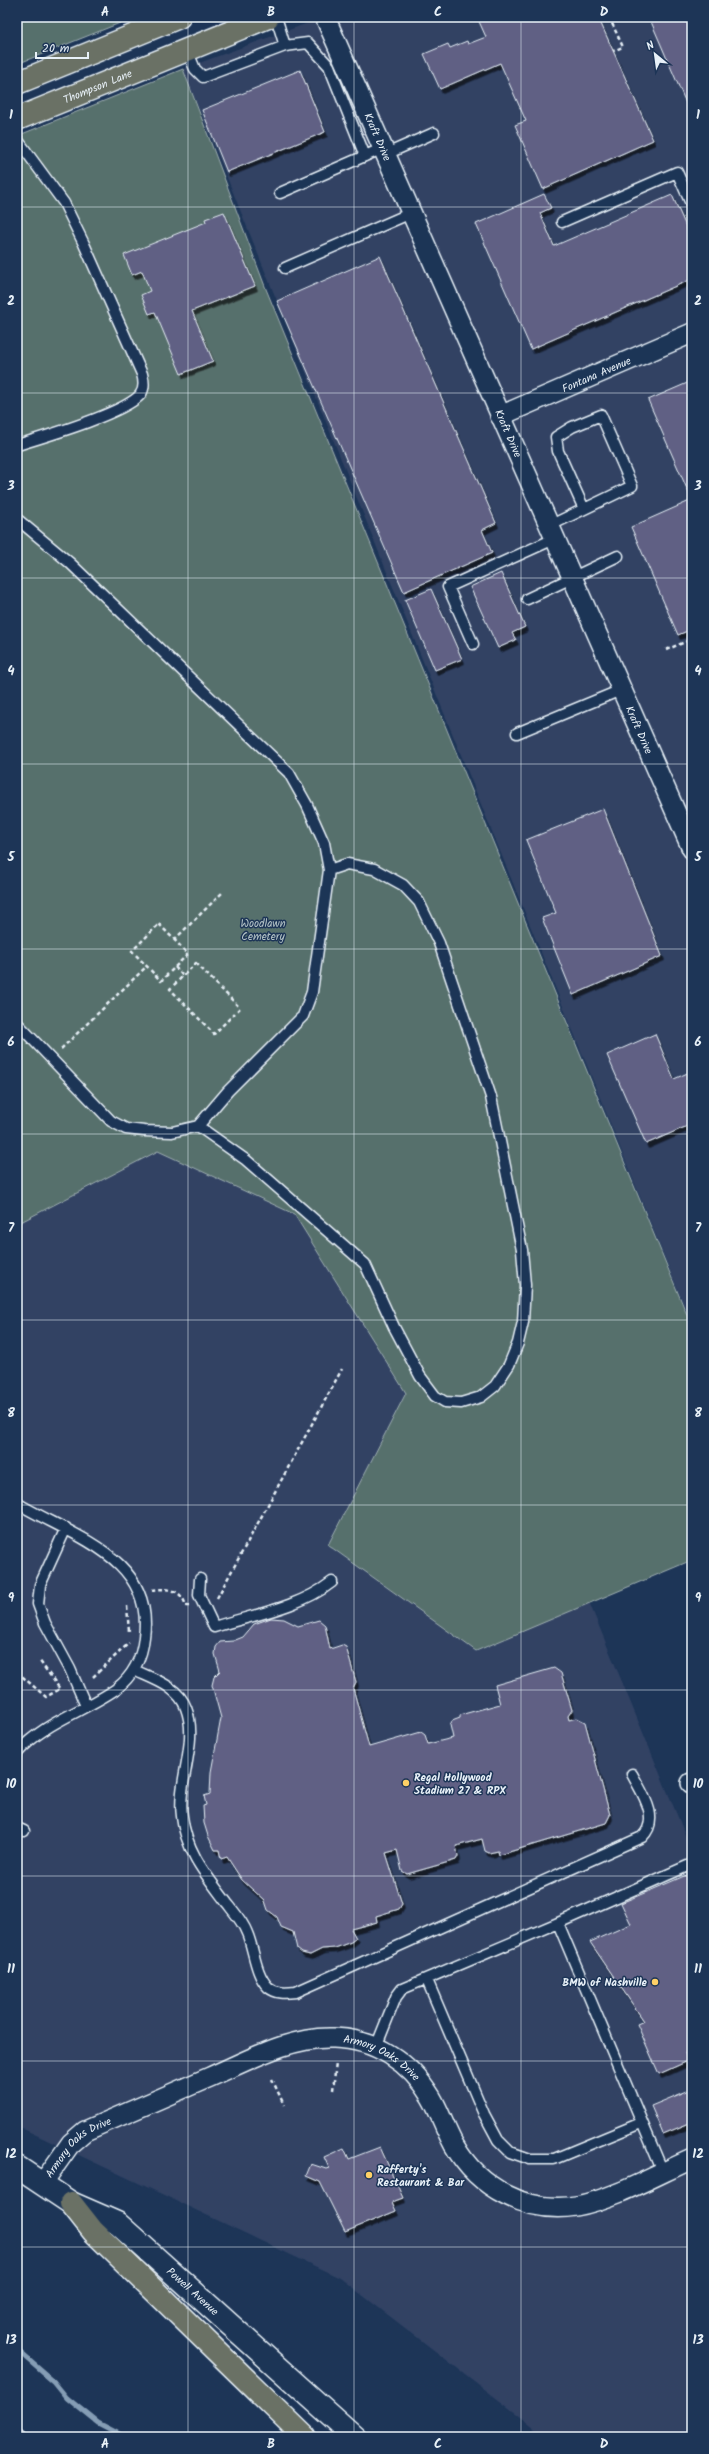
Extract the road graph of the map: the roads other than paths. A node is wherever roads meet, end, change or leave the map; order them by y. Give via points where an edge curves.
1 (179, 17) edge
2 (268, 17) edge
3 (276, 17) edge
4 (325, 17) edge
5 (285, 46) junction
6 (187, 50) junction
7 (17, 83) edge
8 (17, 118) edge
9 (434, 133) dead end
10 (17, 139) edge
11 (377, 153) junction
12 (280, 193) dead end
13 (692, 206) edge
14 (411, 213) junction
15 (562, 222) dead end
16 (285, 268) dead end
17 (692, 333) edge
18 (500, 416) junction
19 (17, 445) edge
20 (584, 509) junction
21 (17, 519) edge
22 (552, 532) junction
23 (618, 556) dead end
24 (571, 578) junction
25 (526, 600) dead end
26 (473, 644) dead end
27 (621, 690) junction
28 (517, 733) dead end
29 (692, 849) edge
30 (329, 870) junction
31 (17, 1023) edge
32 (198, 1126) junction
33 (17, 1503) edge
34 (66, 1528) junction
35 (200, 1579) dead end
36 (332, 1582) dead end
37 (134, 1670) junction
38 (86, 1706) junction
39 (17, 1753) edge
40 (632, 1774) dead end
41 (692, 1864) edge
42 (558, 1923) junction
43 (427, 1980) junction
44 (376, 2047) junction
45 (641, 2123) junction
46 (692, 2159) edge
47 (17, 2167) edge
48 (663, 2172) junction
49 (42, 2184) junction
50 (71, 2203) junction
51 (17, 2435) edge
52 (20, 2437) edge
53 (305, 2437) edge
54 (355, 2437) edge

1 - 7 main road
2 - 6 main road, Thompson Lane
3 - 5 lane
4 - 11 street, Kraft Drive
5 - 6 lane via 203,76 195,69
5 - 11 lane via 308,43 329,66
6 - 8 main road, Thompson Lane
9 - 11 lane
10 - 19 lane via 64,203 143,383 140,394 130,403 65,430
11 - 12 lane
11 - 14 street, Kraft Drive
13 - 15 lane via 677,172
14 - 16 lane
14 - 18 street, Kraft Drive
17 - 18 street, Fontana Avenue
18 - 22 street, Kraft Drive
20 - 20 lane via 632,486 601,416 572,427 556,437 558,450
20 - 22 lane
21 - 30 lane via 75,568 289,773 324,843
22 - 24 street, Kraft Drive
22 - 26 lane via 448,587
23 - 24 lane
24 - 25 lane
24 - 27 street, Kraft Drive
27 - 28 lane
27 - 29 street, Kraft Drive
30 - 32 lane via 312,992 303,1016 228,1091
30 - 32 lane via 347,864 374,869 403,885 419,902 439,943 491,1097 522,1250 525,1285 524,1322 509,1365 495,1386 481,1397 461,1403 445,1402 435,1396 417,1370 394,1327 365,1264 246,1160
31 - 32 lane via 111,1121 126,1129 172,1132
33 - 34 lane
34 - 37 lane via 114,1558 136,1586 143,1605 145,1630 142,1652
34 - 38 lane via 40,1585 38,1604
35 - 36 lane via 201,1603 214,1627 235,1623 300,1599
37 - 38 lane via 116,1689
37 - 40 lane via 171,1688 186,1708 190,1732 181,1807 188,1845 200,1867 244,1925 262,1978 268,1987 285,1994 303,1989 642,1837 650,1826 650,1810
38 - 39 lane via 40,1732
41 - 42 lane
42 - 43 lane
42 - 45 lane
43 - 44 lane via 398,1992
43 - 45 lane via 490,2126 498,2140 510,2152 530,2159 554,2159
44 - 48 street, Armory Oaks Drive via 398,2059 421,2082 454,2145 472,2171 491,2187 514,2199 540,2206 577,2206
44 - 49 street, Armory Oaks Drive via 352,2040 320,2038 304,2040 266,2053 86,2131 71,2143
45 - 48 lane
46 - 48 street, Armory Oaks Drive
47 - 49 main road, Powell Avenue
49 - 50 main road, Powell Avenue
50 - 53 main road via 93,2231
50 - 54 main road, Powell Avenue via 117,2223
51 - 52 lane

